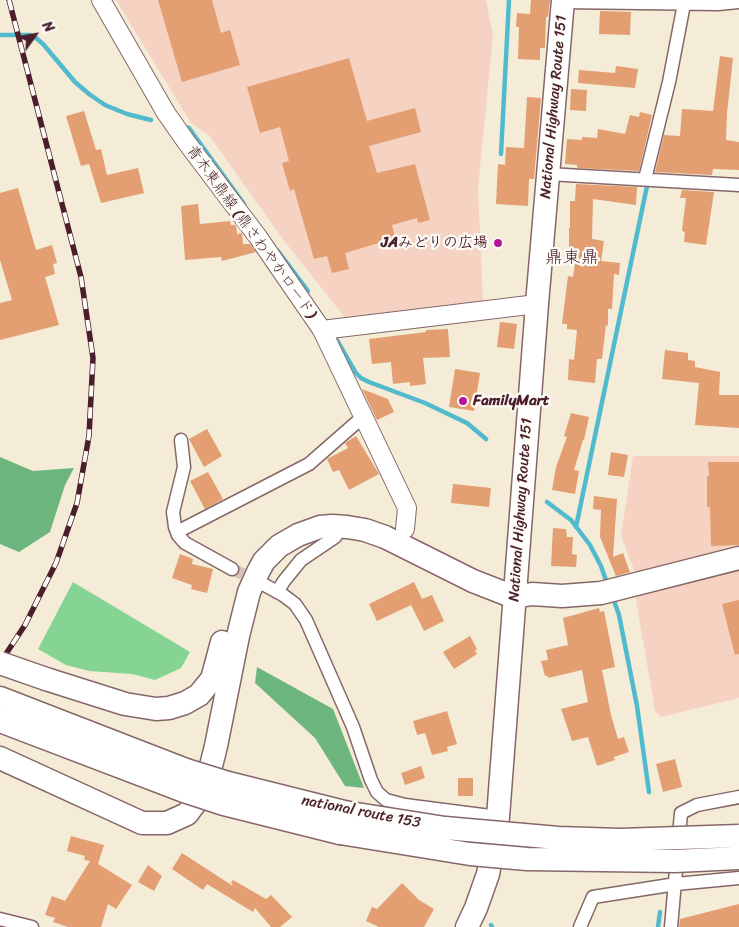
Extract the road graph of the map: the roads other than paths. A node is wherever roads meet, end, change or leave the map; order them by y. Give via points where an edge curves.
1 (101, 0) edge
2 (563, 1) edge
3 (739, 2) edge
4 (684, 4) junction
5 (548, 174) junction
6 (645, 179) junction
7 (739, 184) edge
8 (537, 304) junction
9 (322, 330) junction
10 (364, 420) junction
11 (181, 440) dead end
12 (342, 526) junction
13 (405, 529) junction
14 (177, 532) junction
15 (739, 558) edge
16 (232, 569) tunnel mouth
17 (261, 583) tunnel mouth
18 (278, 592) junction
19 (520, 592) junction
20 (0, 662) edge
21 (0, 698) edge
22 (15, 720) edge
23 (0, 758) edge
24 (739, 797) edge
25 (498, 817) junction
26 (342, 822) junction
27 (739, 836) edge
28 (739, 858) edge
29 (739, 878) edge
30 (676, 884) junction
31 (0, 919) edge
32 (32, 927) edge
33 (467, 927) edge
34 (580, 927) edge
35 (671, 927) edge

1 - 9 main road, 青木東鼎線 (鼎さわやかロード) via 186,143
2 - 4 street
2 - 5 highway, National Highway Route 151
3 - 4 street
4 - 6 street
5 - 6 street
5 - 8 highway, National Highway Route 151
6 - 7 street
8 - 9 main road, 青木東鼎線 (鼎さわやかロード)
8 - 19 highway, National Highway Route 151
9 - 10 main road
10 - 13 main road via 407,508
10 - 14 street via 356,422 309,464
11 - 14 street via 184,467 173,512
12 - 18 street via 335,537 301,560
12 - 19 highway via 385,537 473,581
12 - 23 highway via 320,527 288,540 270,554 258,572 249,592 238,636 205,790 187,814 167,823 142,823
13 - 19 highway
13 - 20 highway, bridge via 354,515 318,519 281,534 263,549 238,587 212,679 199,695 185,703 156,709 125,704
14 - 16 street via 185,543
15 - 19 highway via 611,590 569,596
17 - 18 street
18 - 25 street via 295,604 306,620 353,727 377,792 386,800 405,805
19 - 25 highway, National Highway Route 151
21 - 22 highway, national route 153
22 - 26 highway, national route 153, bridge via 185,781
24 - 30 street via 697,805 681,813
25 - 33 highway, National Highway Route 151 via 488,874
26 - 27 highway, national route 153, bridge via 558,838 620,840
26 - 28 highway, national route 153, bridge via 470,854 527,859 675,861
29 - 30 street
30 - 34 street via 593,897
30 - 35 street
31 - 32 street

